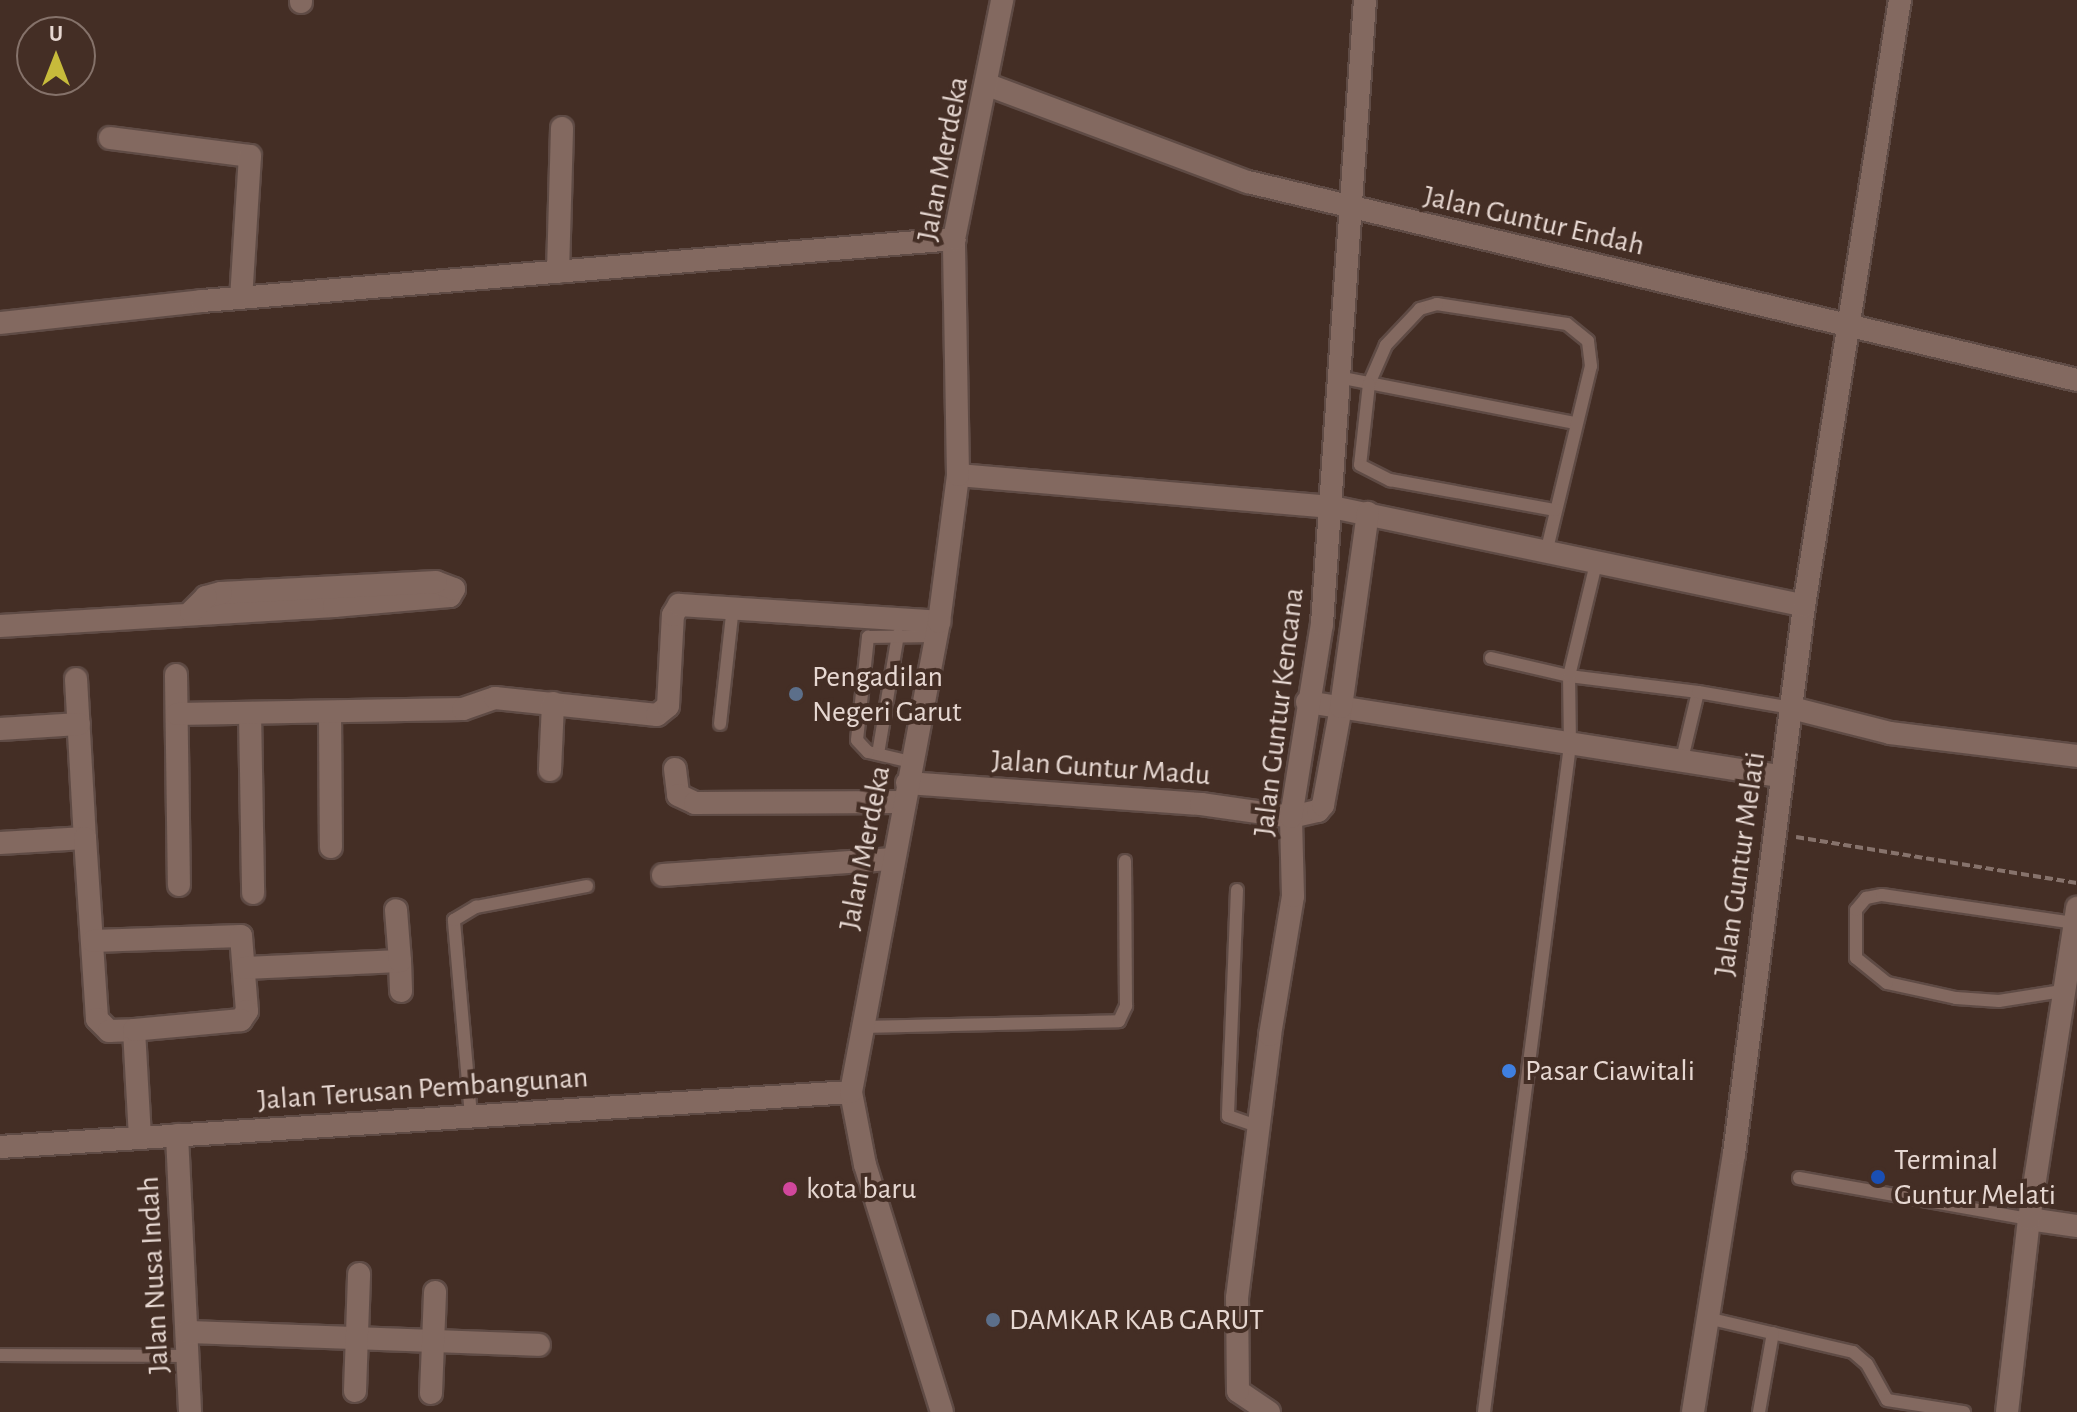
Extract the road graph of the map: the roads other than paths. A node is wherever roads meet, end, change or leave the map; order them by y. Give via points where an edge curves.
1 (1002, 0) edge
2 (1365, 0) edge
3 (1900, 0) edge
4 (988, 85) junction
5 (562, 128) dead end
6 (110, 138) dead end
7 (1352, 208) junction
8 (954, 239) junction
9 (558, 272) junction
10 (241, 298) junction
11 (0, 323) edge
12 (1848, 325) junction
13 (1343, 378) junction
14 (2077, 380) edge
15 (1369, 384) junction
16 (1575, 423) junction
17 (958, 475) junction
18 (1332, 507) junction
19 (1555, 510) junction
20 (1368, 513) junction
21 (1547, 549) junction
22 (1597, 559) junction
23 (334, 596) dead end
24 (1804, 606) junction
25 (733, 607) junction
26 (0, 626) edge
27 (937, 629) junction
28 (898, 635) junction
29 (1491, 658) dead end
30 (176, 675) dead end
31 (1569, 676) junction
32 (76, 679) dead end
33 (1698, 692) junction
34 (1307, 702) junction
35 (553, 703) junction
36 (1341, 707) junction
37 (1792, 708) junction
38 (330, 712) junction
39 (250, 713) junction
40 (177, 714) junction
41 (79, 724) junction
42 (720, 724) dead end
43 (0, 729) edge
44 (1570, 745) junction
45 (878, 754) junction
46 (2077, 756) edge
47 (1682, 759) junction
48 (675, 769) dead end
49 (550, 770) dead end
50 (1781, 776) junction
51 (908, 782) junction
52 (1291, 817) junction
53 (85, 838) junction
54 (0, 843) edge
55 (331, 847) dead end
56 (893, 859) junction
57 (1125, 861) dead end
58 (663, 875) dead end
59 (179, 885) dead end
60 (587, 886) dead end
61 (1237, 890) dead end
62 (253, 893) dead end
63 (396, 910) dead end
64 (2075, 927) edge
65 (93, 941) junction
66 (400, 961) junction
67 (245, 968) junction
68 (401, 991) dead end
69 (2062, 991) junction
70 (862, 1027) junction
71 (134, 1030) junction
72 (851, 1092) junction
73 (471, 1116) junction
74 (1260, 1127) junction
75 (177, 1135) junction
76 (140, 1137) junction
77 (0, 1147) edge
78 (1799, 1178) dead end
79 (2029, 1219) junction
80 (2077, 1226) edge
81 (359, 1274) dead end
82 (435, 1292) dead end
83 (1707, 1318) junction
84 (187, 1332) junction
85 (1773, 1333) junction
86 (357, 1337) junction
87 (433, 1342) junction
88 (539, 1345) dead end
89 (0, 1355) edge
90 (187, 1356) junction
91 (355, 1391) dead end
92 (431, 1393) dead end
93 (190, 1412) edge
94 (942, 1412) edge
95 (1269, 1412) edge
96 (1484, 1412) edge
97 (1693, 1412) edge
98 (1759, 1412) edge
99 (1964, 1412) edge
100 (2007, 1412) edge

1 - 4 street, Jalan Merdeka
2 - 7 street, Jalan Guntur Kencana
3 - 12 street, Jalan Guntur Melati
4 - 7 street, Jalan Guntur Endah via 1224,174
4 - 8 street, Jalan Merdeka
5 - 9 street
6 - 10 street via 251,158
7 - 12 street, Jalan Guntur Endah
7 - 13 street, Jalan Guntur Kencana
8 - 9 street
8 - 17 street, Jalan Merdeka
9 - 10 street
10 - 11 street
12 - 14 street, Jalan Guntur Endah
12 - 24 street, Jalan Guntur Melati
13 - 15 lane
13 - 18 street, Jalan Guntur Kencana
15 - 16 lane
15 - 16 lane via 1386,345 1420,309 1437,304 1567,324 1588,341 1591,366
15 - 19 lane via 1358,456 1366,470 1390,480
16 - 19 lane
17 - 18 street
17 - 27 street, Jalan Merdeka
18 - 20 street
18 - 34 street, Jalan Guntur Kencana via 1322,624
19 - 21 lane
20 - 21 street
20 - 36 street
21 - 22 street
22 - 24 street
22 - 31 lane
23 - 26 street via 221,593 206,597 191,612
24 - 37 street, Jalan Guntur Melati
25 - 27 street
25 - 35 street via 676,608 668,706 663,713
25 - 42 lane
27 - 28 lane
27 - 51 street, Jalan Merdeka
28 - 45 lane
28 - 45 lane via 868,637 857,740 861,749
29 - 31 lane
30 - 40 street
31 - 33 lane
31 - 44 lane
32 - 41 street
33 - 37 lane
33 - 47 lane
34 - 36 street
34 - 52 street, Jalan Guntur Kencana
35 - 38 street via 495,698 463,709
35 - 49 street
36 - 44 street
36 - 52 street via 1323,805
37 - 46 street via 1890,733
37 - 50 street, Jalan Guntur Melati
38 - 39 street
38 - 55 street
39 - 40 street
39 - 62 street
40 - 59 street
41 - 43 street
41 - 53 street
44 - 47 street
44 - 96 lane
45 - 51 lane
47 - 50 street
48 - 51 street, Jalan Guntur Madu via 678,795 695,803
50 - 83 street, Jalan Guntur Melati via 1734,1154
51 - 52 street, Jalan Guntur Madu via 1201,804
51 - 56 street, Jalan Merdeka
52 - 74 street, Jalan Guntur Kencana via 1293,896
53 - 54 street
53 - 65 street
56 - 58 street
56 - 70 street, Jalan Merdeka
57 - 70 lane via 1126,1006 1119,1021
60 - 73 lane via 476,907 454,920
61 - 74 lane via 1228,1116
63 - 66 street
64 - 69 street
64 - 69 lane via 1882,895 1866,898 1856,910 1856,958 1887,983 1999,1001
65 - 67 street via 236,933 241,936
65 - 71 street via 97,1019 109,1031
66 - 67 street
66 - 68 street
67 - 71 street via 247,1011 241,1020
69 - 79 street
70 - 72 street, Jalan Merdeka
71 - 76 street
72 - 73 street, Jalan Terusan Pembangunan
72 - 94 street, Jalan Merdeka via 865,1165
73 - 75 street, Jalan Terusan Pembangunan
74 - 95 street, Jalan Guntur Kencana via 1237,1298 1237,1367 1238,1391
75 - 76 street, Jalan Terusan Pembangunan
75 - 84 street, Jalan Nusa Indah
76 - 77 street, Jalan Terusan Pembangunan
78 - 79 lane
79 - 80 street
79 - 100 street
81 - 86 street
82 - 87 street
83 - 85 lane
83 - 97 street, Jalan Guntur Melati
84 - 86 street
84 - 90 street, Jalan Nusa Indah
85 - 98 lane
85 - 99 lane via 1853,1352 1867,1364 1887,1400
86 - 87 street
86 - 91 street
87 - 88 street
87 - 92 street
89 - 90 lane
90 - 93 street, Jalan Nusa Indah

